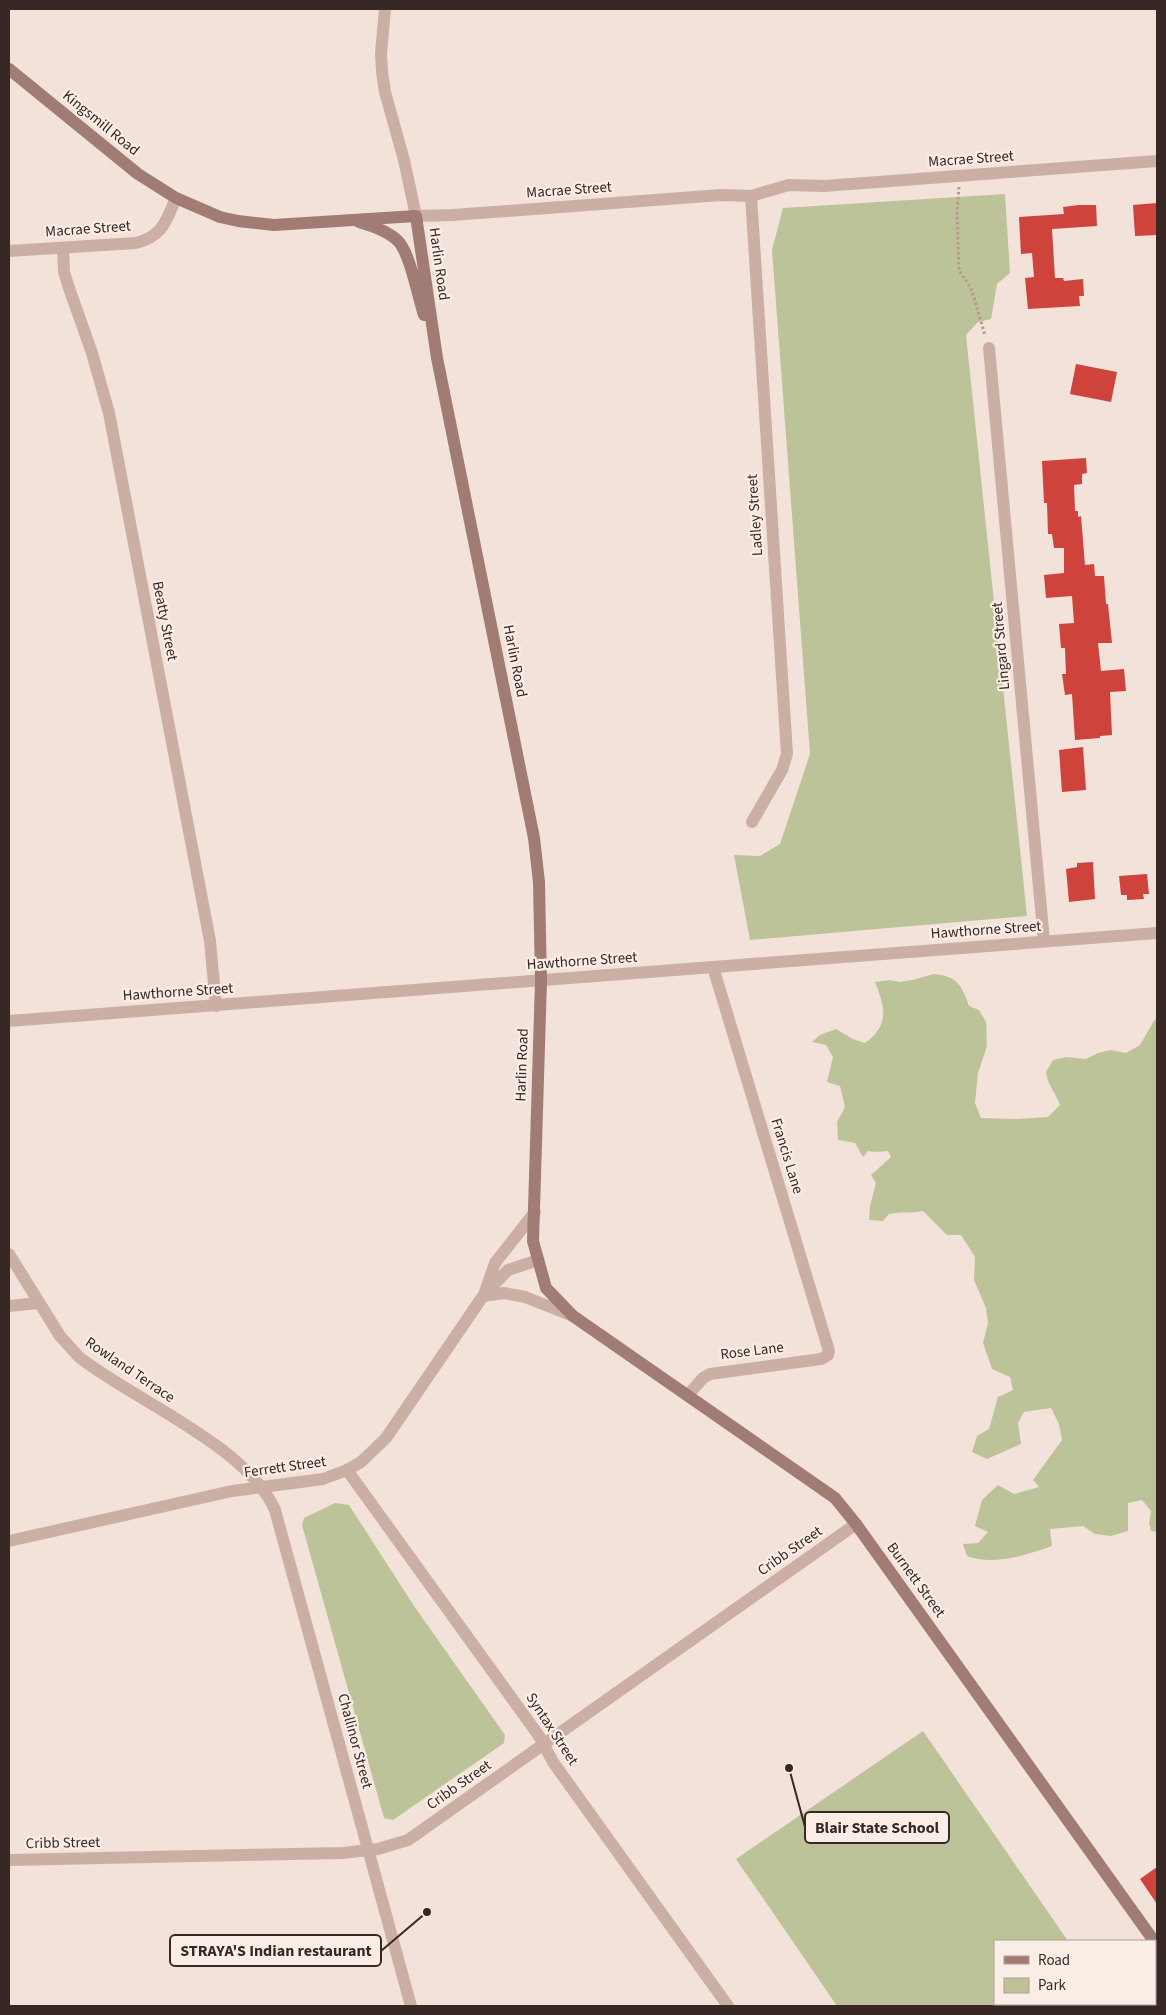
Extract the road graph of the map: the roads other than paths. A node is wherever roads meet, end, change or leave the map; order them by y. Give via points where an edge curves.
1 (384, 9) edge
2 (9, 69) edge
3 (1157, 161) edge
4 (751, 196) junction
5 (176, 198) junction
6 (416, 216) junction
7 (352, 220) junction
8 (63, 248) junction
9 (9, 251) edge
10 (989, 348) road end
11 (437, 358) junction
12 (752, 822) dead end
13 (1157, 933) edge
14 (1044, 941) junction
15 (713, 967) junction
16 (541, 981) junction
17 (216, 1006) junction
18 (9, 1021) edge
19 (535, 1212) junction
20 (9, 1254) edge
21 (538, 1260) junction
22 (483, 1296) junction
23 (39, 1303) junction
24 (9, 1306) edge
25 (573, 1316) junction
26 (828, 1355) joint
27 (688, 1395) junction
28 (347, 1470) junction
29 (261, 1487) junction
30 (856, 1524) junction
31 (9, 1541) edge
32 (544, 1745) junction
33 (368, 1850) junction
34 (9, 1860) edge
35 (1153, 1940) edge
36 (411, 2006) edge
37 (728, 2006) edge

1 - 6 street, Harlin Road via 381,53 384,92 398,135
2 - 5 main road, Kingsmill Road via 138,174
3 - 4 street, Macrae Street via 824,186 789,185
4 - 6 street, Macrae Street via 721,195
4 - 12 street, Ladley Street via 787,754 782,770
5 - 7 main road, Macrae Street via 238,221 274,225
5 - 8 street, Macrae Street via 160,231 146,240
6 - 7 main road, Macrae Street
6 - 11 main road, Harlin Road
7 - 11 main road via 386,232 404,249
8 - 9 street, Macrae Street
8 - 17 street, Beatty Street via 64,272 92,353 108,413 210,941
10 - 14 street, Lingard Street
11 - 16 main road, Harlin Road via 534,838 539,882
13 - 14 street, Hawthorne Street
14 - 15 street, Hawthorne Street
15 - 16 street, Hawthorne Street
15 - 26 street, Francis Lane
16 - 17 street, Hawthorne Street
16 - 19 main road, Harlin Road
17 - 18 street, Hawthorne Street
19 - 21 main road, Harlin Road via 533,1241
19 - 22 street via 495,1263
20 - 23 street, Rowland Terrace
21 - 22 street, Ferrett Street via 508,1270
21 - 25 main road, Harlin Road via 546,1288
22 - 25 street via 504,1293 526,1296
22 - 28 street, Ferrett Street via 386,1438 361,1462
23 - 24 street
23 - 29 street, Rowland Terrace via 79,1357 227,1454
25 - 27 main road, Burnett Street
26 - 27 street, Rose Lane via 821,1359 710,1374
27 - 30 main road, Burnett Street via 829,1493
28 - 29 street, Ferrett Street via 323,1479
28 - 32 street, Syntax Street
29 - 31 street, Ferrett Street
29 - 33 street, Challinor Street via 275,1510
30 - 32 street, Cribb Street
30 - 35 main road, Burnett Street
32 - 33 street, Cribb Street via 417,1835
32 - 37 street, Syntax Street
33 - 34 street, Cribb Street
33 - 36 street, Challinor Street

